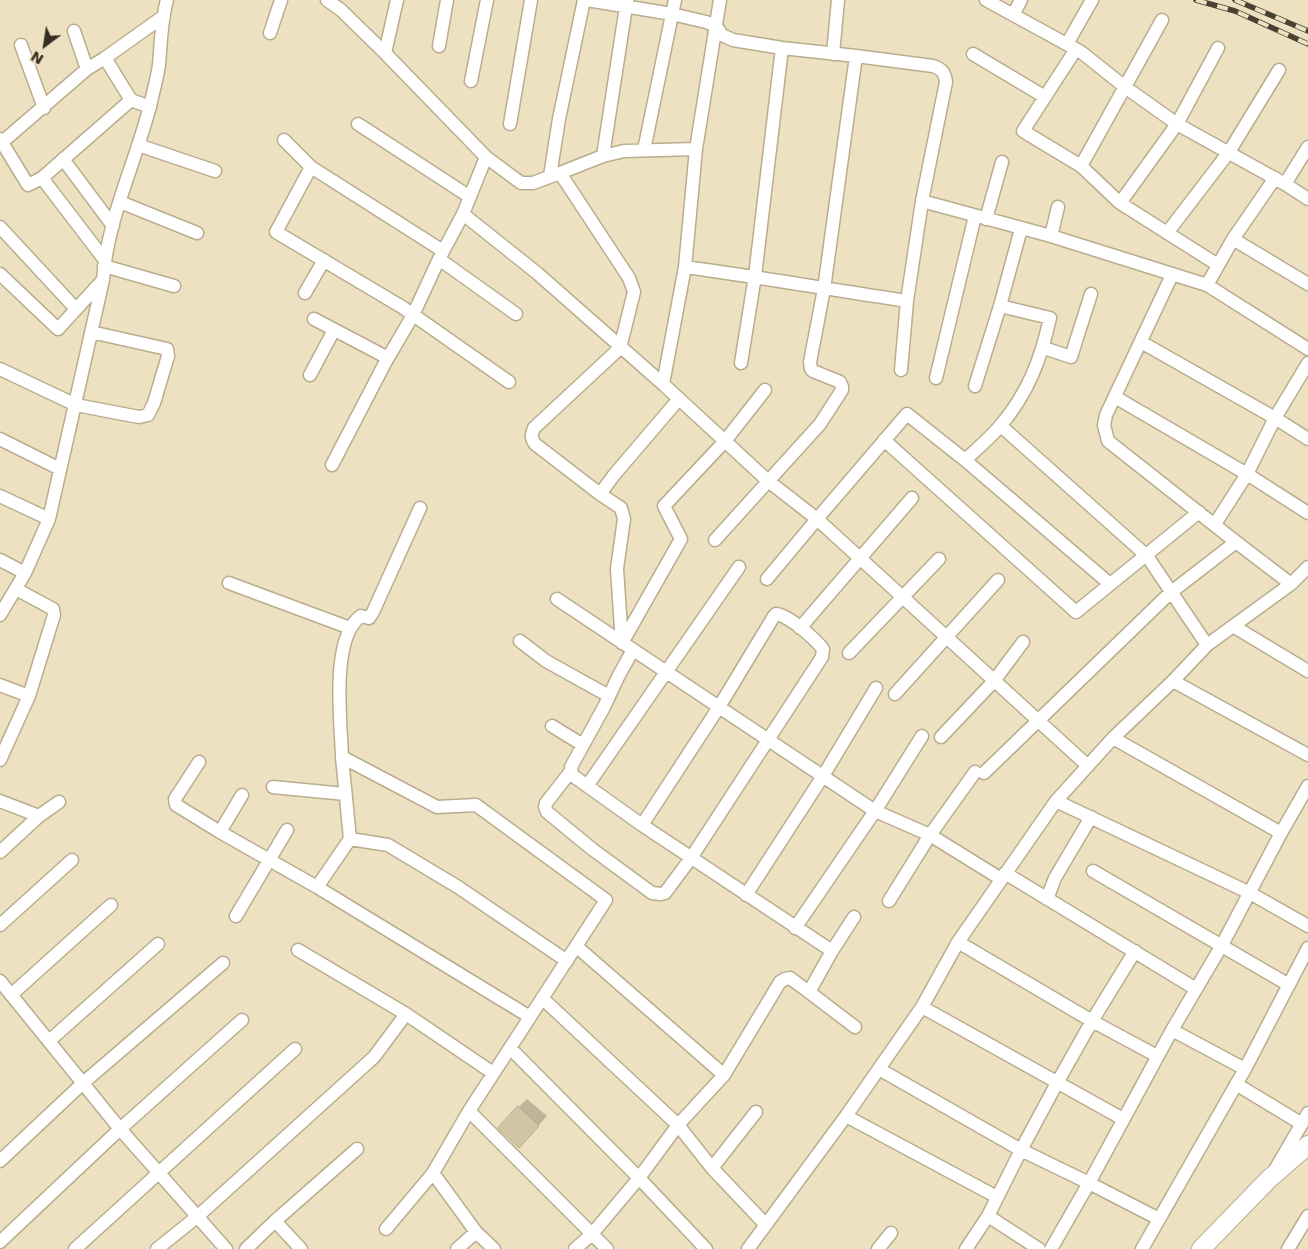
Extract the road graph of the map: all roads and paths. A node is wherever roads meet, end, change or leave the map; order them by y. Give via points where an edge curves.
1 (167, 0) edge
2 (281, 0) edge
3 (327, 0) edge
4 (396, 0) edge
5 (447, 0) edge
6 (487, 0) edge
7 (531, 0) edge
8 (586, 0) edge
9 (675, 0) edge
10 (720, 0) edge
11 (838, 0) edge
12 (986, 0) edge
13 (1021, 0) edge
14 (1092, 0) edge
15 (626, 3) edge
16 (672, 14) junction
17 (1013, 15) junction
18 (164, 16) junction
19 (1162, 20) dead end
20 (716, 26) junction
21 (74, 31) dead end
22 (270, 33) dead end
23 (22, 45) dead end
24 (439, 46) dead end
25 (1071, 46) junction
26 (782, 48) junction
27 (1218, 48) dead end
28 (385, 53) junction
29 (833, 54) junction
30 (973, 54) dead end
31 (856, 56) junction
32 (105, 58) junction
33 (87, 68) junction
34 (1279, 70) dead end
35 (471, 81) dead end
36 (1125, 87) junction
37 (1045, 97) junction
38 (131, 100) junction
39 (150, 107) junction
40 (44, 108) junction
41 (358, 124) dead end
42 (510, 124) dead end
43 (1178, 124) junction
44 (284, 140) dead end
45 (1, 142) edge
46 (138, 145) junction
47 (1308, 147) edge
48 (696, 149) junction
49 (644, 150) junction
50 (1230, 152) junction
51 (603, 156) junction
52 (486, 157) junction
53 (63, 160) junction
54 (1002, 162) dead end
55 (1081, 166) junction
56 (311, 167) junction
57 (216, 171) dead end
58 (555, 175) junction
59 (42, 178) junction
60 (1280, 181) junction
61 (470, 197) junction
62 (1308, 199) edge
63 (120, 202) junction
64 (922, 202) junction
65 (1120, 203) junction
66 (1058, 207) dead end
67 (463, 214) junction
68 (980, 218) junction
69 (112, 226) junction
70 (0, 228) edge
71 (1021, 229) junction
72 (197, 233) dead end
73 (1167, 233) junction
74 (1051, 236) junction
75 (1232, 239) junction
76 (441, 255) junction
77 (324, 260) junction
78 (104, 262) junction
79 (1218, 265) junction
80 (685, 268) junction
81 (0, 274) edge
82 (1172, 275) junction
83 (755, 276) junction
84 (103, 280) junction
85 (1308, 284) edge
86 (1207, 285) junction
87 (174, 286) dead end
88 (824, 289) junction
89 (305, 293) dead end
90 (1091, 294) dead end
91 (907, 301) junction
92 (1000, 306) junction
93 (76, 309) junction
94 (516, 314) dead end
95 (413, 315) junction
96 (314, 319) dead end
97 (334, 330) junction
98 (91, 332) junction
99 (1141, 342) junction
100 (620, 348) junction
101 (1044, 348) junction
102 (1308, 349) edge
103 (388, 358) junction
104 (741, 363) dead end
105 (1308, 363) edge
106 (0, 369) edge
107 (901, 370) dead end
108 (310, 375) dead end
109 (936, 378) dead end
110 (509, 382) dead end
111 (663, 384) junction
112 (975, 386) dead end
113 (765, 390) dead end
114 (1115, 397) junction
115 (678, 400) junction
116 (76, 405) junction
117 (1275, 418) junction
118 (1000, 426) junction
119 (0, 439) edge
120 (1308, 439) edge
121 (884, 440) junction
122 (725, 441) junction
123 (965, 460) junction
124 (332, 465) dead end
125 (60, 468) junction
126 (1247, 474) junction
127 (767, 480) junction
128 (600, 494) junction
129 (0, 496) edge
130 (912, 498) dead end
131 (420, 508) dead end
132 (1200, 512) junction
133 (1308, 514) edge
134 (49, 519) junction
135 (816, 519) junction
136 (1215, 524) junction
137 (715, 540) dead end
138 (1236, 542) junction
139 (1147, 556) junction
140 (859, 558) junction
141 (939, 558) dead end
142 (0, 560) edge
143 (739, 567) dead end
144 (1308, 567) edge
145 (24, 573) junction
146 (767, 579) dead end
147 (998, 580) dead end
148 (229, 583) dead end
149 (1110, 584) junction
150 (1291, 584) junction
151 (16, 589) junction
152 (1170, 592) junction
153 (903, 597) junction
154 (557, 599) dead end
155 (0, 615) edge
156 (1233, 626) junction
157 (350, 628) junction
158 (800, 628) junction
159 (946, 638) junction
160 (520, 641) dead end
161 (1023, 642) dead end
162 (1207, 645) junction
163 (628, 646) junction
164 (848, 653) dead end
165 (1308, 671) edge
166 (667, 672) junction
167 (994, 681) junction
168 (1173, 681) junction
169 (0, 685) edge
170 (876, 688) dead end
171 (895, 694) dead end
172 (29, 696) junction
173 (609, 696) junction
174 (720, 707) junction
175 (1038, 720) junction
176 (552, 726) dead end
177 (922, 736) dead end
178 (941, 737) dead end
179 (1114, 738) junction
180 (768, 740) junction
181 (583, 745) junction
182 (1308, 755) edge
183 (342, 757) junction
184 (0, 760) edge
185 (199, 762) dead end
186 (1088, 766) junction
187 (570, 771) junction
188 (823, 776) junction
189 (587, 786) junction
190 (1308, 786) edge
191 (273, 787) dead end
192 (345, 794) junction
193 (242, 795) dead end
194 (0, 801) edge
195 (1056, 801) junction
196 (59, 802) dead end
197 (875, 811) junction
198 (39, 816) junction
199 (1091, 817) junction
200 (642, 825) junction
201 (287, 830) dead end
202 (220, 832) junction
203 (1281, 833) junction
204 (930, 835) junction
205 (350, 839) junction
206 (0, 852) edge
207 (691, 858) junction
208 (72, 860) dead end
209 (270, 860) junction
210 (1093, 871) dead end
211 (1003, 876) junction
212 (317, 887) junction
213 (1250, 893) junction
214 (746, 894) junction
215 (1047, 899) junction
216 (889, 901) dead end
217 (111, 905) dead end
218 (236, 916) dead end
219 (854, 917) dead end
220 (0, 926) edge
221 (1308, 926) edge
222 (795, 928) junction
223 (958, 942) junction
224 (158, 944) dead end
225 (1222, 945) junction
226 (576, 946) junction
227 (1308, 948) edge
228 (298, 950) dead end
229 (832, 951) junction
230 (1134, 951) junction
231 (567, 961) junction
232 (223, 963) dead end
233 (0, 981) edge
234 (1289, 985) junction
235 (1196, 989) junction
236 (809, 992) junction
237 (11, 995) junction
238 (542, 998) junction
239 (922, 1007) junction
240 (406, 1014) junction
241 (530, 1017) junction
242 (242, 1020) dead end
243 (1092, 1021) junction
244 (855, 1027) dead end
245 (1172, 1030) junction
246 (49, 1041) junction
247 (510, 1048) junction
248 (295, 1049) dead end
249 (1157, 1056) junction
250 (879, 1069) junction
251 (1245, 1069) junction
252 (493, 1073) junction
253 (724, 1075) junction
254 (83, 1083) junction
255 (1057, 1083) junction
256 (1236, 1084) junction
257 (469, 1111) junction
258 (756, 1112) dead end
259 (846, 1116) junction
260 (1305, 1118) edge
261 (1123, 1119) junction
262 (678, 1126) junction
263 (120, 1129) junction
264 (1308, 1145) edge
265 (357, 1149) dead end
266 (1021, 1150) junction
267 (0, 1161) edge
268 (712, 1168) junction
269 (158, 1172) junction
270 (433, 1173) junction
271 (639, 1178) junction
272 (1269, 1178) junction
273 (1089, 1183) junction
274 (997, 1197) junction
275 (198, 1216) junction
276 (988, 1216) junction
277 (1308, 1216) edge
278 (1159, 1219) junction
279 (275, 1221) junction
280 (766, 1224) junction
281 (386, 1229) dead end
282 (476, 1232) junction
283 (891, 1233) dead end
284 (592, 1234) junction
285 (0, 1242) edge
286 (76, 1249) edge
287 (157, 1249) edge
288 (226, 1249) edge
289 (246, 1249) edge
290 (301, 1249) edge
291 (457, 1249) edge
292 (494, 1249) edge
293 (575, 1249) edge
294 (607, 1249) edge
295 (706, 1249) edge
296 (748, 1249) edge
297 (878, 1249) edge
298 (966, 1249) edge
299 (1038, 1249) edge
300 (1051, 1249) edge
301 (1142, 1249) edge
302 (1201, 1249) edge
303 (1288, 1249) edge

1 - 18 street
2 - 22 street
3 - 28 street
4 - 28 street
5 - 24 street
6 - 35 street
7 - 42 street
8 - 15 street
8 - 58 street via 559,118
9 - 16 street
10 - 20 street
11 - 29 street
12 - 17 street
13 - 17 street
14 - 25 street
15 - 16 street
15 - 51 street
16 - 20 street
16 - 49 street
17 - 25 street
18 - 32 street
18 - 39 street
19 - 36 street
20 - 26 street via 722,35 732,40
20 - 48 street
21 - 33 street
23 - 40 street
25 - 36 street
25 - 37 street
26 - 29 street
26 - 83 street
27 - 43 street
28 - 52 street
29 - 31 street
30 - 37 street
31 - 64 street via 933,66 945,74
31 - 88 street
32 - 33 street
32 - 38 street
33 - 40 street
34 - 50 street
36 - 43 street
36 - 55 street
37 - 55 street via 1023,131
38 - 39 street
38 - 53 street
39 - 46 street
40 - 45 street
41 - 61 street
43 - 50 street
43 - 65 street
44 - 56 street
45 - 59 street via 28,185
46 - 57 street
46 - 63 street
47 - 60 street
48 - 49 street
48 - 80 street
49 - 51 street
50 - 60 street
50 - 73 street
51 - 58 street
52 - 58 street via 521,183 533,183
52 - 61 street
53 - 59 street
53 - 69 street
54 - 68 street
55 - 65 street
56 - 76 street
56 - 77 street via 276,232
58 - 100 street via 629,278 634,292
59 - 78 street
60 - 62 street
60 - 75 street
61 - 67 street
63 - 69 street
63 - 72 street
64 - 68 street
64 - 91 street
65 - 73 street
66 - 74 street
67 - 76 street
67 - 100 street via 537,273
68 - 71 street
68 - 109 street
69 - 78 street
70 - 93 street
71 - 74 street
71 - 92 street
73 - 79 street
74 - 82 street
75 - 79 street
75 - 85 street
76 - 94 street
76 - 95 street
77 - 89 street
77 - 95 street
78 - 84 street
78 - 87 street
79 - 86 street
80 - 83 street
80 - 111 street
81 - 93 street via 58,329
82 - 86 street
82 - 99 street
83 - 88 street
83 - 104 street
84 - 93 street
84 - 98 street
86 - 102 street
88 - 91 street
88 - 127 street via 810,366 813,372 840,382 842,390 820,424
90 - 101 street via 1071,357
91 - 107 street
92 - 101 street via 1050,318
92 - 112 street
95 - 103 street
95 - 110 street
96 - 97 street
97 - 103 street
97 - 108 street
98 - 116 street
98 - 116 street via 167,349 168,356 148,415 139,417
99 - 114 street
99 - 117 street
100 - 111 street
100 - 128 street via 534,428 531,438
101 - 118 street via 1026,390
103 - 124 street
105 - 117 street
106 - 116 street
111 - 115 street
113 - 122 street
114 - 126 street
114 - 132 street via 1104,425 1108,441
115 - 122 street
115 - 128 street
116 - 125 street
117 - 120 street
117 - 126 street
118 - 123 street
118 - 139 street
119 - 125 street
121 - 123 street via 907,414
121 - 135 street
121 - 149 street via 1076,612
122 - 127 street
122 - 163 street via 664,506 681,539
123 - 149 street
125 - 134 street
126 - 133 street
126 - 136 street
127 - 135 street
127 - 137 street
128 - 163 street via 620,508 624,519 616,569
129 - 134 street
130 - 140 street
131 - 157 street via 373,612 369,618 361,616 355,620
132 - 136 street
132 - 139 street
134 - 145 street
135 - 140 street
135 - 146 street
136 - 138 street
138 - 150 street
138 - 152 street
139 - 149 street
139 - 152 street
140 - 153 street
140 - 158 street
141 - 153 street
142 - 145 street
143 - 166 street
144 - 150 street
145 - 151 street
147 - 159 street
148 - 157 street
150 - 156 street
151 - 155 street
151 - 172 street via 52,609 54,615
152 - 162 street
152 - 175 street
153 - 159 street
153 - 164 street
154 - 163 street
156 - 162 street
156 - 165 street
157 - 183 street via 340,664
158 - 174 street via 779,614 774,616
158 - 180 street via 824,653
159 - 167 street
159 - 171 street
160 - 173 street
161 - 167 street
162 - 168 street
163 - 166 street
163 - 173 street
166 - 174 street
166 - 189 street
167 - 175 street
167 - 178 street
168 - 179 street
168 - 182 street
169 - 172 street
170 - 188 street
172 - 184 street
173 - 181 street
174 - 180 street
174 - 200 street
175 - 186 street
175 - 204 street via 979,773
176 - 181 street
177 - 197 street
179 - 186 street
179 - 203 street
180 - 188 street
180 - 207 street
181 - 187 street
183 - 192 street
183 - 226 street via 438,807 476,805 606,900
185 - 202 street via 175,799 176,805
186 - 195 street
187 - 189 street
187 - 207 street via 546,803 547,812 652,893 664,893
188 - 197 street
188 - 214 street
189 - 200 street
190 - 203 street
191 - 192 street
192 - 205 street
193 - 202 street
194 - 198 street
195 - 199 street
195 - 211 street
196 - 198 street
197 - 204 street
197 - 222 street
198 - 206 street
199 - 213 street
199 - 215 street via 1055,878
200 - 207 street
201 - 209 street
202 - 209 street
203 - 213 street
204 - 211 street
204 - 216 street
205 - 212 street
205 - 231 street via 388,845 458,887
207 - 214 street
208 - 220 street
209 - 212 street
209 - 218 street
210 - 225 street
211 - 215 street
211 - 223 street
212 - 241 street
213 - 221 street
213 - 225 street
214 - 222 street
215 - 230 street
217 - 237 street
219 - 229 street
222 - 229 street
223 - 239 street
223 - 243 street
224 - 246 street
225 - 234 street
225 - 235 street
226 - 231 street
226 - 253 street
227 - 234 street
228 - 240 street
229 - 236 street
230 - 235 street
230 - 243 street
231 - 238 street
232 - 254 street
233 - 237 street
234 - 251 street
235 - 245 street
236 - 244 street
236 - 253 street via 790,978 780,982
237 - 246 street
238 - 241 street
238 - 262 street
239 - 250 street
239 - 255 street
240 - 252 street
240 - 275 street via 374,1057
241 - 247 street
242 - 263 street
243 - 249 street
243 - 255 street
245 - 249 street
245 - 251 street
246 - 254 street
247 - 252 street
247 - 271 street
248 - 269 street
249 - 261 street
250 - 259 street
250 - 266 street
251 - 256 street
252 - 257 street
253 - 262 street
254 - 263 street
254 - 267 street
255 - 261 street
255 - 266 street
256 - 260 street
256 - 278 street
257 - 270 street
257 - 284 street
258 - 268 street
259 - 274 street
259 - 280 street
260 - 272 street
261 - 273 street
262 - 268 street
262 - 271 street
263 - 269 street
263 - 285 street
264 - 272 street
265 - 279 street
266 - 273 street
266 - 274 street
268 - 280 street
269 - 275 street
269 - 286 street
270 - 281 street
270 - 282 street
271 - 284 street
271 - 295 street
272 - 302 street
273 - 278 street
273 - 300 street
274 - 276 street
275 - 287 street
275 - 288 street
276 - 298 street
276 - 299 street
277 - 303 street
278 - 301 street
279 - 289 street
279 - 290 street
280 - 296 street
282 - 291 street
282 - 292 street
283 - 297 street
284 - 293 street
284 - 294 street

